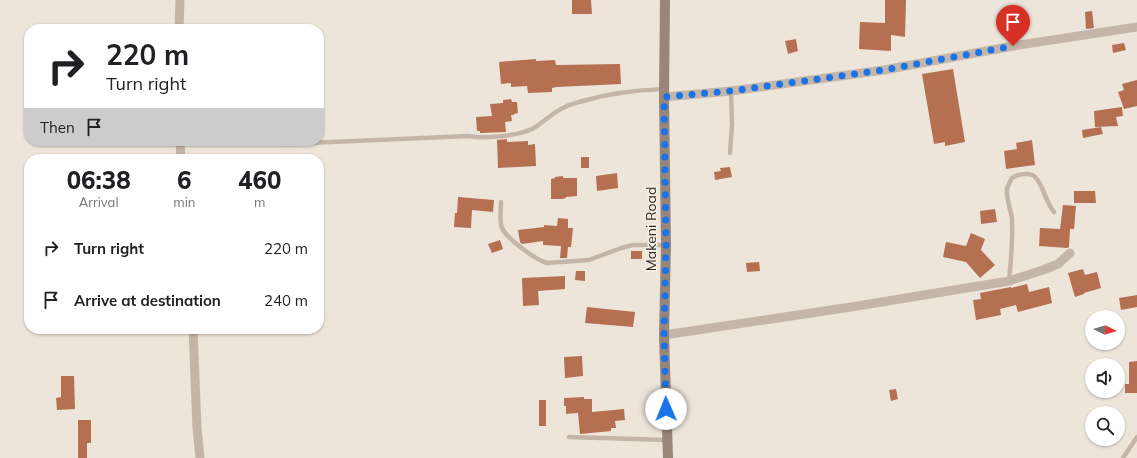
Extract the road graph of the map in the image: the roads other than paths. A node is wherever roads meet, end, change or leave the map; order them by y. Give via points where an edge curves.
1 (180, 0) edge
2 (665, 0) edge
3 (178, 24) edge
4 (1137, 27) edge
5 (731, 91) junction
6 (664, 93) junction
7 (324, 142) edge
8 (730, 153) dead end
9 (500, 202) dead end
10 (1054, 212) dead end
11 (666, 245) junction
12 (1070, 253) dead end
13 (1009, 281) junction
14 (193, 334) edge
15 (664, 335) junction
16 (1137, 437) edge
17 (569, 438) dead end
18 (666, 440) junction
19 (200, 458) edge
20 (668, 458) edge
21 (1123, 458) edge

1 - 3 street
2 - 6 main road, Makeni Road
4 - 5 street via 1013,46 884,70
5 - 6 street
5 - 8 lane
6 - 7 lane via 637,90 592,98 565,107 532,129 499,137
6 - 11 main road, Makeni Road
9 - 11 lane via 505,232 541,261 589,260 627,246
10 - 13 lane via 1035,176 1020,175 1009,182 1007,190 1012,220 1012,253
11 - 15 main road, Makeni Road
12 - 13 street via 1058,264
13 - 15 street
14 - 19 street
15 - 18 main road, Makeni Road
16 - 21 lane
17 - 18 lane
18 - 20 main road, Makeni Road

